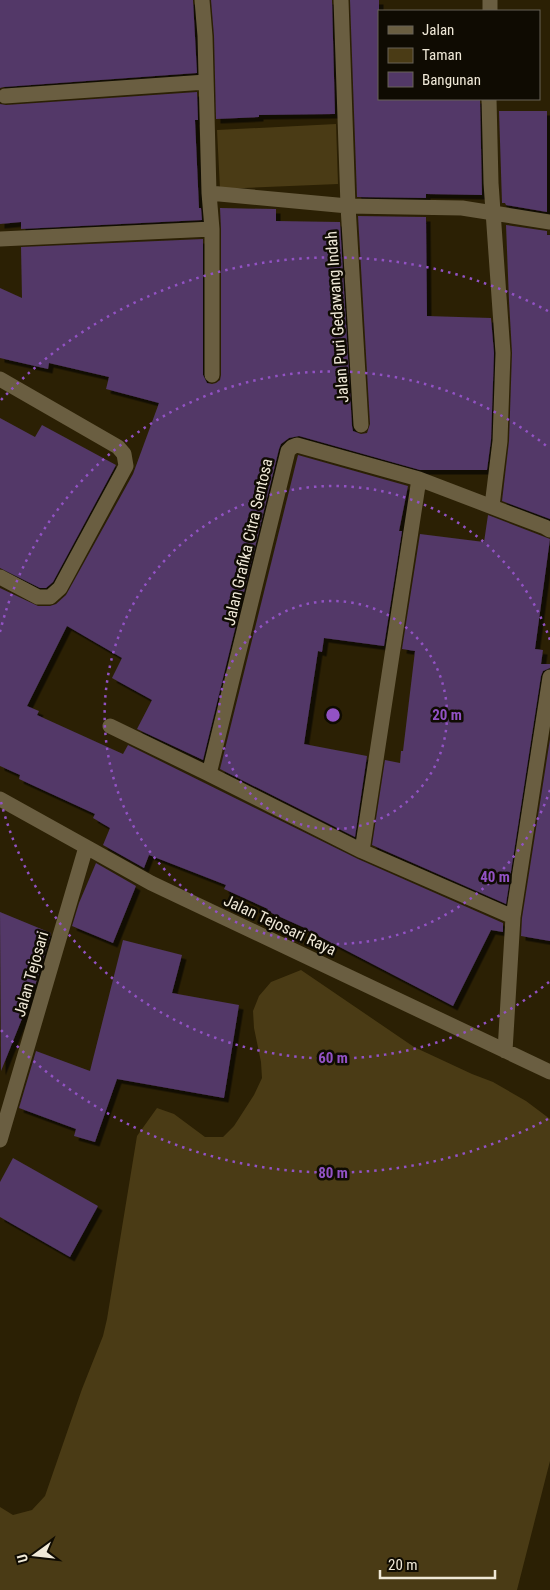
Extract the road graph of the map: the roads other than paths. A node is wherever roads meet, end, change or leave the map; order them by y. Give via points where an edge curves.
1 (202, 0) edge
2 (341, 0) edge
3 (206, 82) junction
4 (5, 96) dead end
5 (489, 100) edge
6 (209, 193) junction
7 (348, 206) junction
8 (493, 214) junction
9 (550, 222) edge
10 (212, 228) junction
11 (0, 239) edge
12 (212, 375) dead end
13 (0, 379) edge
14 (361, 426) dead end
15 (419, 479) junction
16 (492, 506) junction
17 (550, 530) edge
18 (0, 577) edge
19 (550, 677) edge
20 (110, 726) dead end
21 (209, 774) junction
22 (0, 799) edge
23 (86, 847) junction
24 (362, 851) junction
25 (513, 917) junction
26 (505, 1051) junction
27 (550, 1072) edge
28 (0, 1140) edge

1 - 3 street
2 - 7 street, Jalan Puri Gedawang Indah
3 - 4 street
3 - 6 street
5 - 8 street
6 - 7 street
6 - 10 street
7 - 8 street via 462,208
7 - 14 street, Jalan Puri Gedawang Indah
8 - 9 street
8 - 16 street via 503,354 500,441
10 - 11 street
10 - 12 street
13 - 18 street via 118,447 124,454 126,466 60,588 50,597 38,597
15 - 16 street, Jalan Grafika Citra Sentosa
15 - 21 street, Jalan Grafika Citra Sentosa via 297,445 288,451
15 - 24 street
16 - 17 street, Jalan Grafika Citra Sentosa
19 - 25 street
20 - 21 street
21 - 24 street
22 - 23 street, Jalan Tejosari Raya
23 - 26 street, Jalan Tejosari Raya via 151,883
23 - 28 street, Jalan Tejosari
24 - 25 street
25 - 26 street
26 - 27 street, Jalan Tejosari Raya

